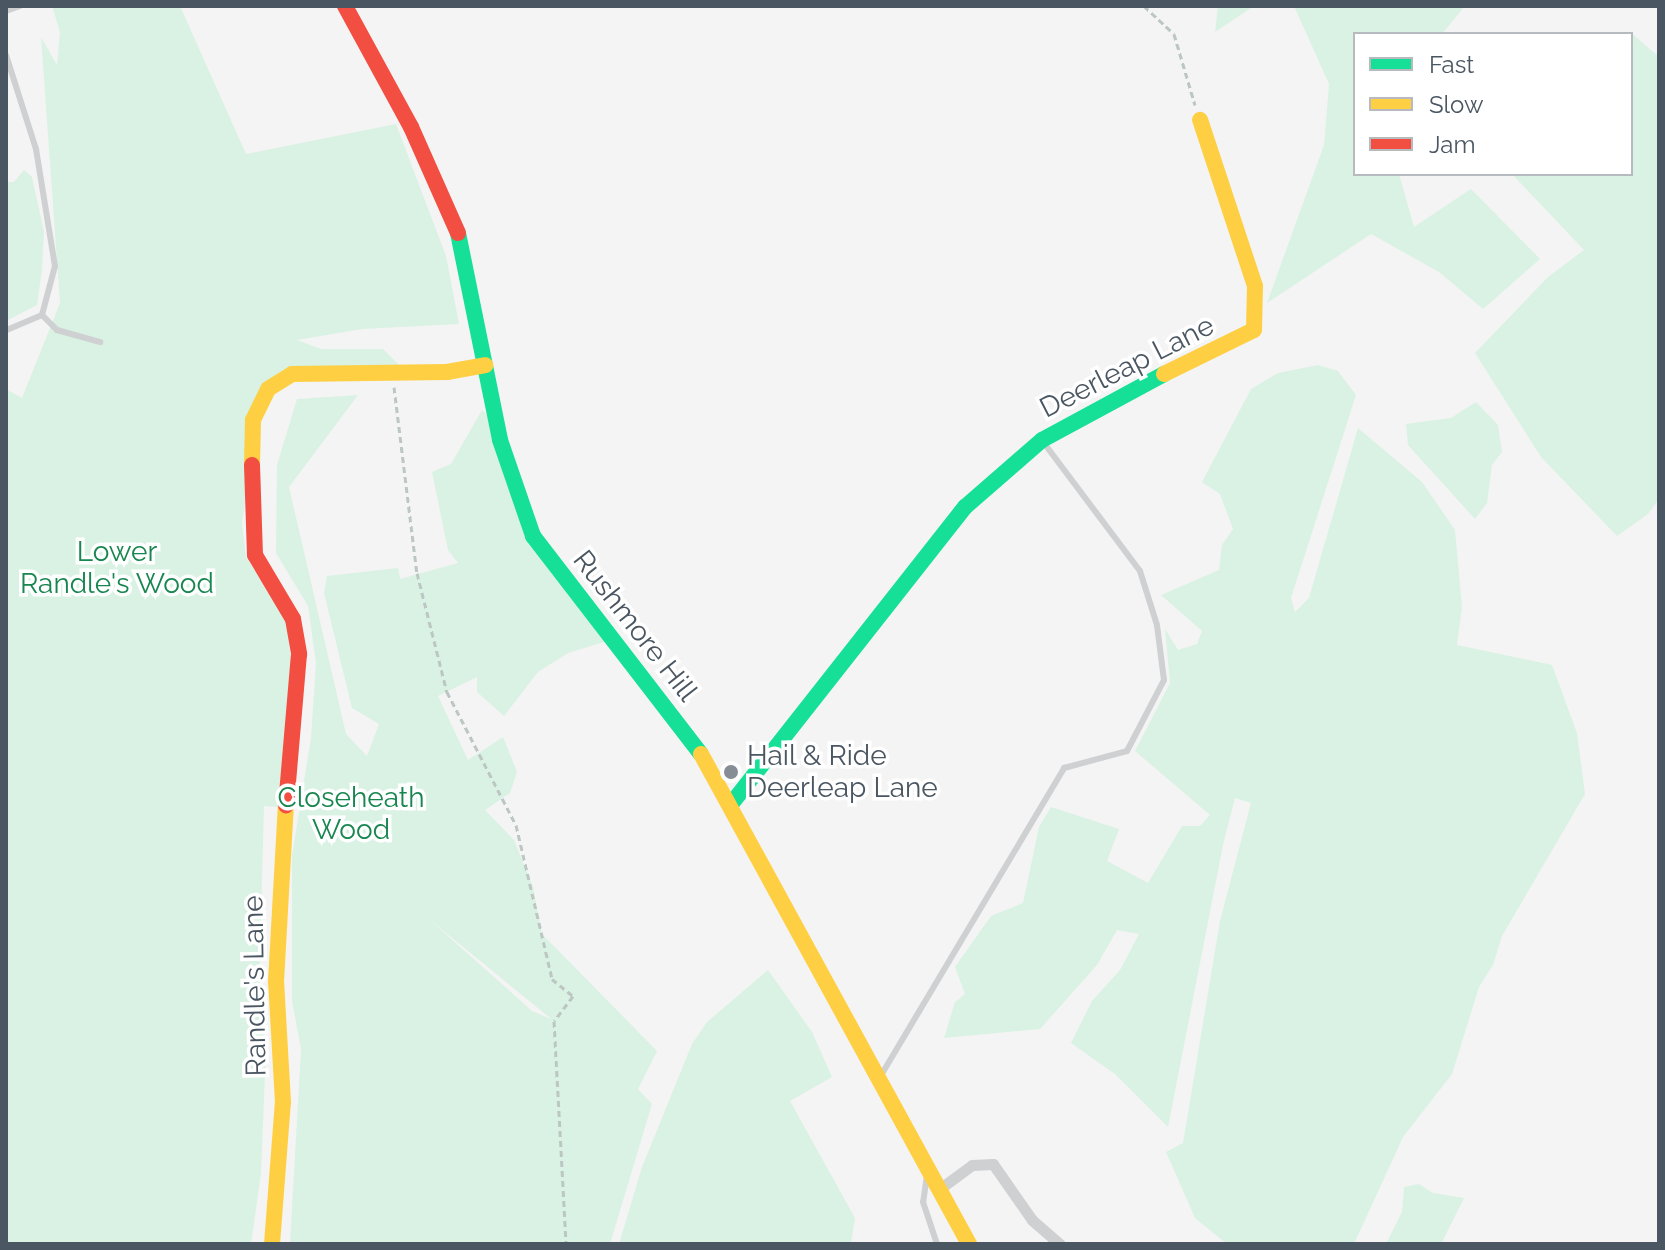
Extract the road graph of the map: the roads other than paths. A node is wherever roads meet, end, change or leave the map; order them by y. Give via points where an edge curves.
1 (20, 6) edge
2 (345, 6) edge
3 (6, 11) edge
4 (6, 55) edge
5 (1200, 120) road end
6 (42, 315) junction
7 (6, 330) edge
8 (100, 342) dead end
9 (485, 365) junction
10 (1042, 440) junction
11 (732, 803) junction
12 (878, 1081) junction
13 (928, 1172) junction
14 (938, 1190) junction
15 (272, 1244) edge
16 (937, 1244) edge
17 (969, 1244) edge
18 (1060, 1244) edge

1 - 3 lane
2 - 9 street, Rushmore Hill via 411,127 461,240
4 - 6 lane via 36,149 52,230 55,266
5 - 10 street, Deerleap Lane via 1255,286 1254,330 1140,384
6 - 7 lane
6 - 8 lane via 57,330
9 - 11 street, Rushmore Hill via 500,440 533,536 711,767
9 - 15 street, Randle's Lane via 292,374 268,389 253,420 255,555 293,619 299,654 279,882 276,982 283,1102
10 - 11 street, Deerleap Lane via 965,507 916,564
10 - 12 lane via 1140,571 1157,625 1164,680 1127,751 1064,768
11 - 12 street, Rushmore Hill
12 - 13 street, Rushmore Hill
13 - 14 street, Rushmore Hill
13 - 16 lane via 923,1202
14 - 17 street, Rushmore Hill
14 - 18 street via 972,1165 993,1164 1032,1220

